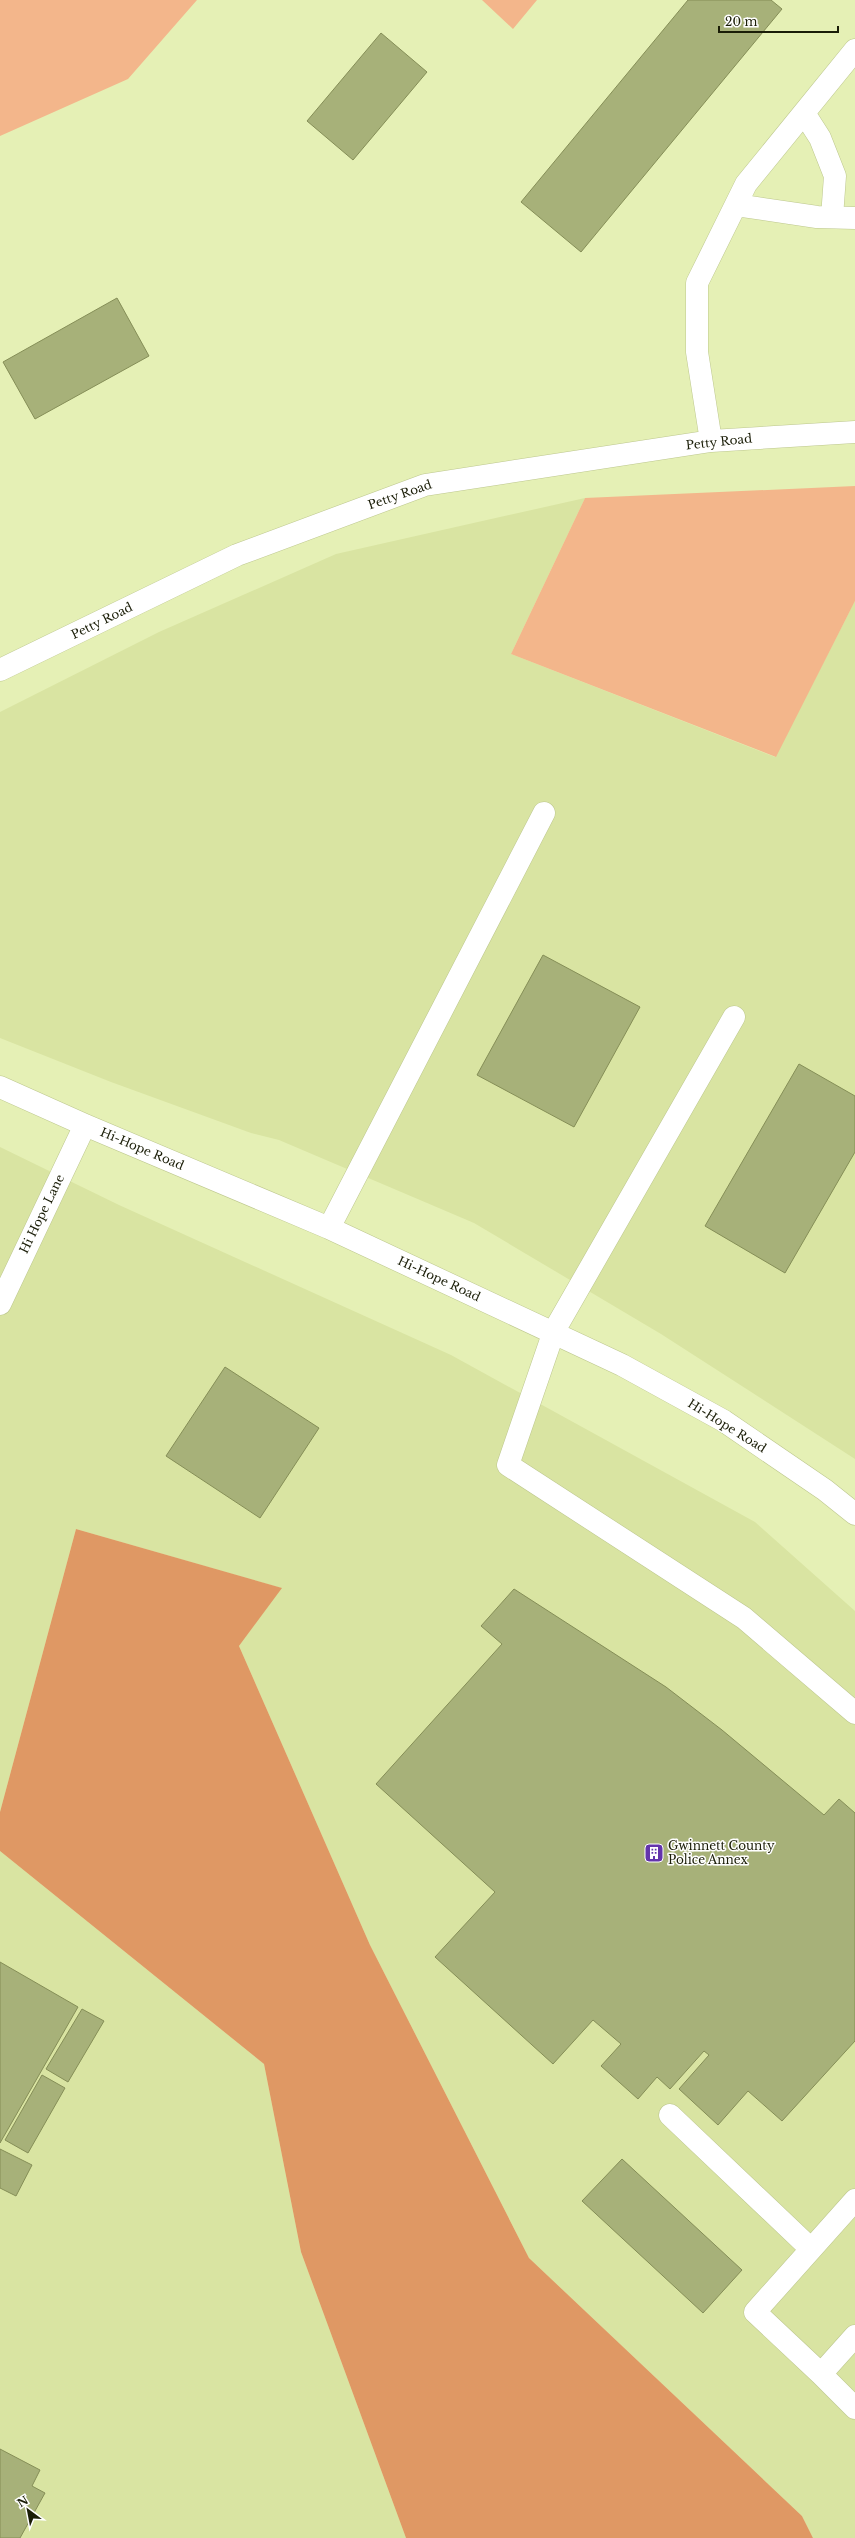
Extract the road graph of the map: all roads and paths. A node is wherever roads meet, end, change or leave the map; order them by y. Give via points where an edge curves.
1 (855, 50) edge
2 (804, 113) junction
3 (736, 205) junction
4 (832, 217) junction
5 (855, 218) edge
6 (855, 432) edge
7 (711, 441) junction
8 (0, 670) edge
9 (544, 813) dead end
10 (734, 1017) dead end
11 (0, 1087) edge
12 (85, 1125) junction
13 (329, 1228) junction
14 (5, 1280) edge
15 (0, 1304) edge
16 (554, 1332) junction
17 (855, 1514) edge
18 (855, 1713) edge
19 (670, 2115) dead end
20 (855, 2200) edge
21 (811, 2249) junction
22 (855, 2336) edge
23 (821, 2374) junction
24 (855, 2408) edge

1 - 2 street
2 - 3 street via 746,184
2 - 4 street via 820,138 835,176
3 - 4 street
3 - 7 street via 698,284 697,352
4 - 5 street
6 - 7 street, Petty Road
7 - 8 street, Petty Road via 425,485 237,555
9 - 13 street
10 - 16 street
11 - 12 street, Hi-Hope Road
12 - 13 street, Hi-Hope Road
12 - 14 street, Hi Hope Lane
13 - 16 street, Hi-Hope Road
14 - 15 street, Hi Hope Lane
16 - 17 street, Hi-Hope Road via 622,1365 724,1421 825,1490
16 - 18 street via 508,1465 744,1618
19 - 21 street
20 - 21 street
21 - 23 street via 756,2312
22 - 23 street
23 - 24 street

